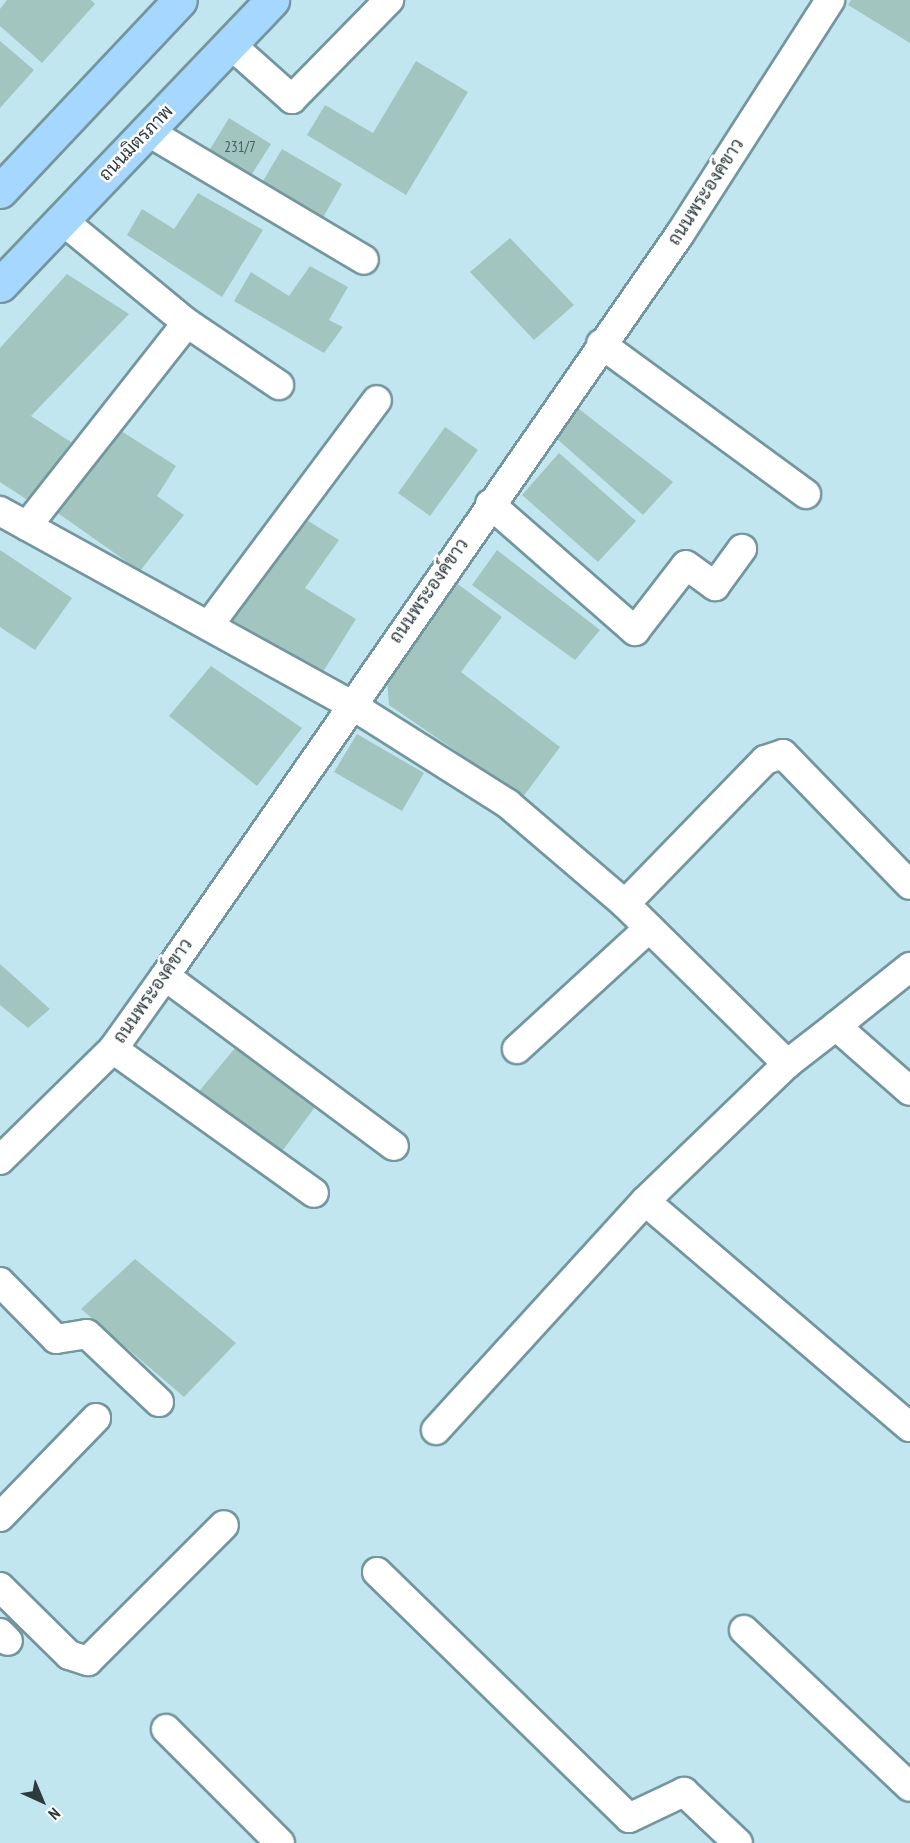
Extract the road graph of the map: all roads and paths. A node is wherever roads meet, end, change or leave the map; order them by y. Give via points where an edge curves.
1 (180, 0) edge
2 (272, 0) edge
3 (389, 0) edge
4 (830, 0) edge
5 (230, 44) junction
6 (147, 131) junction
7 (0, 192) edge
8 (62, 220) junction
9 (364, 260) dead end
10 (0, 285) edge
11 (187, 323) junction
12 (601, 344) junction
13 (279, 385) dead end
14 (377, 400) dead end
15 (806, 494) dead end
16 (490, 504) junction
17 (0, 511) edge
18 (27, 526) junction
19 (742, 549) dead end
20 (210, 624) junction
21 (350, 704) junction
22 (910, 885) edge
23 (625, 904) junction
24 (649, 928) junction
25 (910, 967) edge
26 (165, 976) junction
27 (836, 1026) junction
28 (113, 1049) junction
29 (517, 1049) dead end
30 (787, 1064) junction
31 (910, 1091) edge
32 (394, 1146) dead end
33 (0, 1160) edge
34 (314, 1193) dead end
35 (645, 1201) junction
36 (0, 1282) edge
37 (159, 1402) dead end
38 (96, 1418) dead end
39 (910, 1427) edge
40 (436, 1430) dead end
41 (0, 1517) edge
42 (224, 1525) dead end
43 (377, 1572) dead end
44 (0, 1587) edge
45 (744, 1630) dead end
46 (166, 1729) dead end
47 (910, 1787) edge
48 (280, 1843) edge
49 (738, 1843) edge

1 - 7 main road
2 - 5 main road, ถนนมิตรภาพ
3 - 5 street via 292,99
4 - 12 street, ถนนพระองค์ขาว via 680,234
5 - 6 main road, ถนนมิตรภาพ
6 - 8 main road, ถนนมิตรภาพ
6 - 9 street
8 - 10 main road, ถนนมิตรภาพ
8 - 11 street
11 - 13 street
11 - 18 street
12 - 15 street
12 - 16 street, ถนนพระองค์ขาว
14 - 20 street
16 - 19 street via 635,632 686,565 715,586
16 - 21 street, ถนนพระองค์ขาว
17 - 18 street
18 - 20 street
20 - 21 street
21 - 23 street via 508,804
21 - 26 street, ถนนพระองค์ขาว
22 - 23 street via 783,754 765,760
23 - 24 street
24 - 29 street
24 - 30 street
25 - 27 street
26 - 28 street, ถนนพระองค์ขาว
26 - 32 street
27 - 30 street
27 - 31 street
28 - 33 street, ถนนพระองค์ขาว
28 - 34 street
30 - 35 street
35 - 39 street
35 - 40 street
36 - 37 street via 56,1339 87,1334
38 - 41 street
42 - 44 street via 88,1660 69,1655
43 - 49 street via 629,1818 684,1792
45 - 47 street
46 - 48 street

